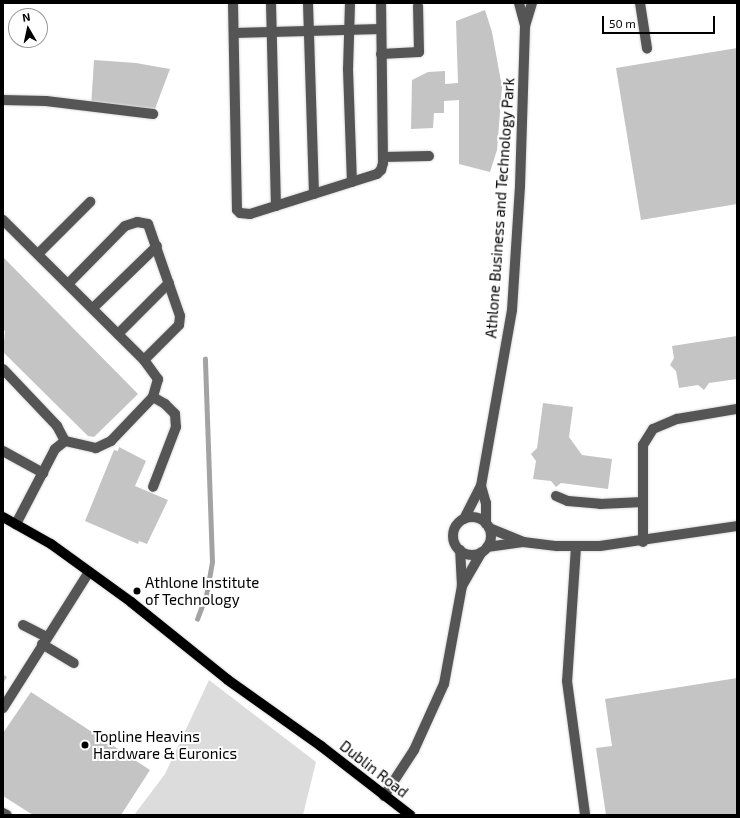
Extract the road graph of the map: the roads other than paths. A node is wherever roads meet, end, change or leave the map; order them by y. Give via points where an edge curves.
1 (233, 3) edge
2 (271, 3) edge
3 (308, 3) edge
4 (350, 3) edge
5 (381, 3) edge
6 (519, 3) edge
7 (532, 3) edge
8 (640, 3) edge
9 (418, 6) dead end
10 (525, 26) junction
11 (381, 29) junction
12 (349, 30) junction
13 (308, 32) junction
14 (234, 33) junction
15 (272, 33) junction
16 (647, 48) dead end
17 (382, 54) junction
18 (3, 100) edge
19 (153, 114) dead end
20 (429, 156) dead end
21 (383, 157) junction
22 (352, 182) junction
23 (314, 194) junction
24 (90, 202) dead end
25 (276, 206) junction
26 (3, 220) edge
27 (157, 246) junction
28 (38, 254) junction
29 (170, 283) junction
30 (68, 284) junction
31 (92, 308) junction
32 (118, 334) junction
33 (144, 360) junction
34 (3, 370) edge
35 (153, 397) junction
36 (737, 409) edge
37 (65, 441) junction
38 (3, 451) edge
39 (43, 472) junction
40 (481, 486) junction
41 (153, 487) dead end
42 (556, 496) dead end
43 (643, 502) junction
44 (3, 517) edge
45 (464, 519) junction
46 (16, 524) junction
47 (488, 526) junction
48 (737, 526) edge
49 (523, 542) junction
50 (643, 542) junction
51 (576, 547) junction
52 (484, 549) junction
53 (460, 550) junction
54 (89, 572) junction
55 (462, 586) junction
56 (23, 625) dead end
57 (44, 641) junction
58 (74, 663) dead end
59 (3, 708) edge
60 (384, 796) junction
61 (3, 813) edge
62 (7, 815) edge
63 (410, 815) edge
64 (585, 815) edge

1 - 14 street
2 - 15 street
3 - 13 street
4 - 12 street
5 - 11 street
6 - 10 street, Athlone Business and Technology Park
7 - 10 street, Athlone Business and Technology Park
8 - 16 street
9 - 17 street via 419,52
10 - 40 street, Athlone Business and Technology Park via 520,179 512,310
11 - 12 street
11 - 17 street
12 - 13 street
12 - 22 street
13 - 15 street
13 - 23 street
14 - 15 street
14 - 25 street via 237,210 240,214 250,214
15 - 25 street
17 - 21 street
18 - 19 street via 46,101
20 - 21 street
21 - 22 street via 381,170 377,174
22 - 23 street
23 - 25 street
24 - 28 street
26 - 28 street
27 - 29 street
27 - 30 street via 148,224 137,222 125,226
27 - 31 street
28 - 30 street
29 - 32 street
29 - 33 street via 180,316 179,325
30 - 31 street
31 - 32 street
32 - 33 street
33 - 35 street via 158,379
34 - 37 street via 57,426
35 - 37 street via 111,440 96,448
35 - 41 street via 175,414 176,427
36 - 43 street via 678,419 653,429 643,445
37 - 39 street via 55,449
38 - 39 street
39 - 46 street
40 - 45 street, Athlone Business and Technology Park
40 - 47 street, Athlone Business and Technology Park
42 - 43 street via 568,501 600,504
43 - 50 street
44 - 46 main road, Dublin Road
45 - 47 street via 476,518
45 - 53 street, Athlone Business and Technology Park via 459,522 454,533 456,545
46 - 54 main road, Dublin Road via 51,544
47 - 49 street
47 - 52 street, Athlone Business and Technology Park via 491,540
48 - 50 street
49 - 51 street
49 - 52 street
50 - 51 street
51 - 64 street via 567,681
52 - 53 street via 471,555
52 - 55 street, Athlone Business and Technology Park
53 - 55 street, Athlone Business and Technology Park
54 - 57 street
54 - 60 main road, Dublin Road
55 - 60 street, Athlone Business and Technology Park via 451,654 437,706 414,750
56 - 57 street
57 - 58 street
57 - 59 street
60 - 63 main road, Dublin Road
61 - 62 street

